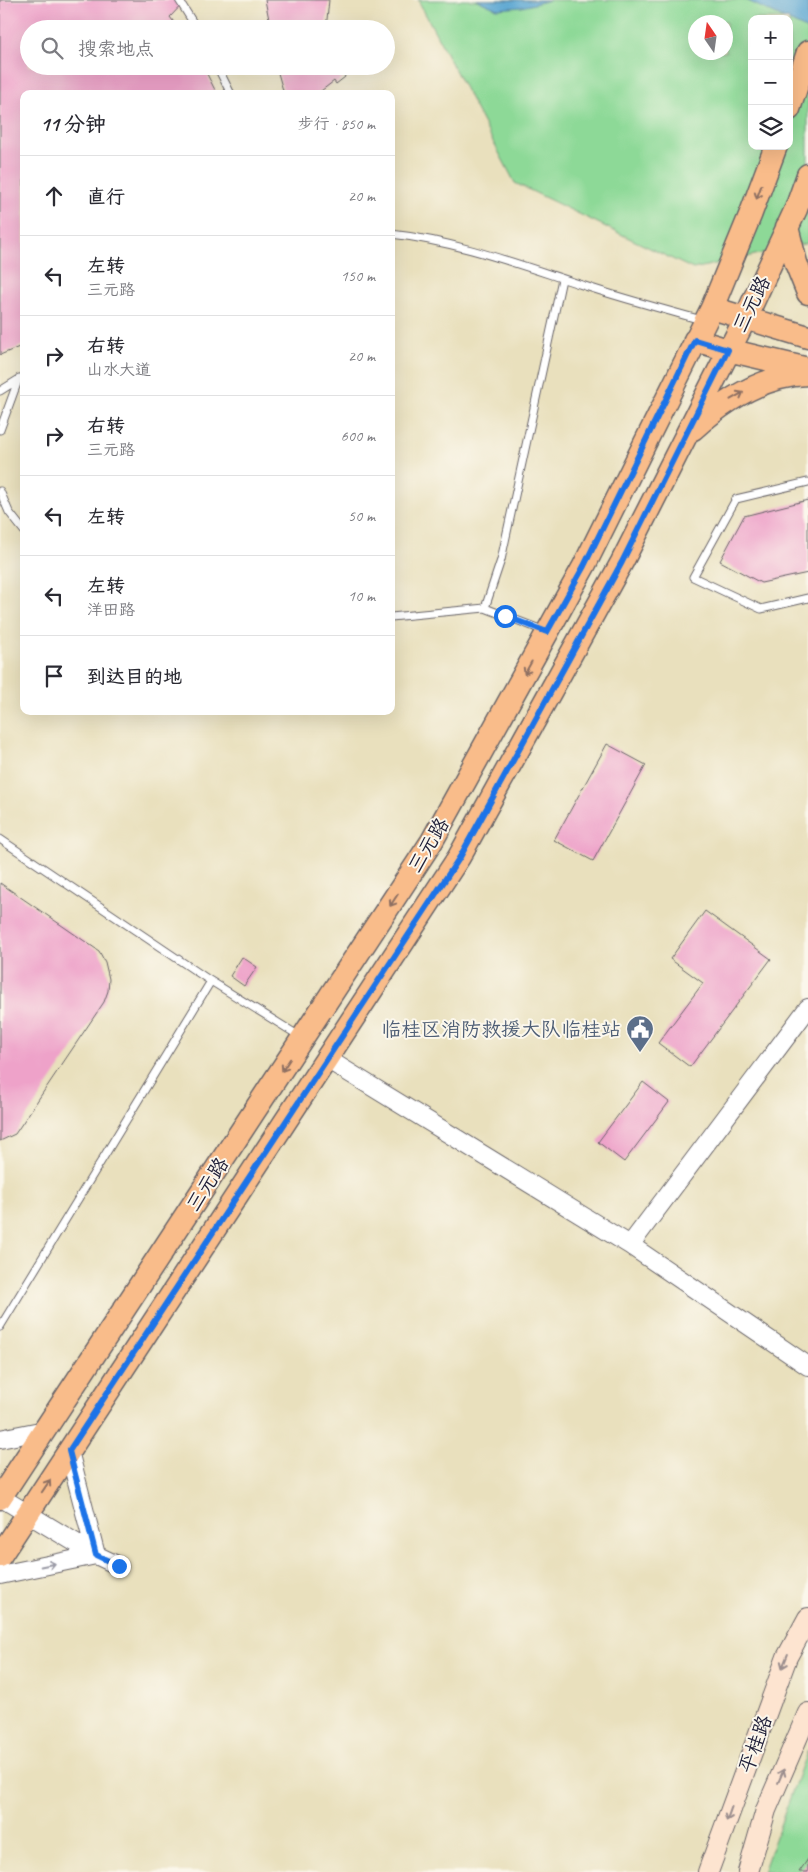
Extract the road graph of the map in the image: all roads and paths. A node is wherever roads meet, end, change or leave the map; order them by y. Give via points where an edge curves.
1 (179, 0) edge
2 (191, 20) edge
3 (808, 52) edge
4 (222, 75) edge
5 (229, 90) edge
6 (790, 105) edge
7 (775, 150) edge
8 (808, 175) edge
9 (787, 227) junction
10 (395, 234) edge
11 (562, 279) junction
12 (808, 293) edge
13 (745, 319) junction
14 (704, 323) junction
15 (808, 337) edge
16 (728, 350) junction
17 (808, 369) edge
18 (808, 374) edge
19 (20, 378) edge
20 (20, 380) edge
21 (0, 392) edge
22 (0, 430) edge
23 (685, 436) junction
24 (808, 482) edge
25 (0, 491) edge
26 (20, 527) edge
27 (808, 598) edge
28 (486, 608) junction
29 (395, 617) edge
30 (547, 632) junction
31 (0, 839) edge
32 (211, 981) junction
33 (808, 1008) edge
34 (303, 1039) junction
35 (328, 1059) junction
36 (630, 1245) junction
37 (0, 1327) edge
38 (808, 1366) edge
39 (45, 1430) junction
40 (0, 1439) edge
41 (69, 1451) junction
42 (0, 1498) edge
43 (27, 1514) junction
44 (96, 1555) junction
45 (0, 1556) edge
46 (119, 1566) dead end
47 (0, 1575) edge
48 (808, 1618) edge
49 (808, 1713) edge
50 (708, 1872) edge
51 (748, 1872) edge

1 - 2 lane
3 - 6 main road
4 - 5 lane
7 -> 14 main road, 三元路
8 - 9 main road, 三元路
9 - 12 main road
9 - 13 main road, 三元路
10 - 11 lane via 470,250
11 - 14 lane
11 - 28 lane via 501,560
13 - 14 main road
13 - 15 main road
13 - 16 main road, 三元路
14 - 16 main road
14 - 30 main road, 三元路 via 584,566
16 - 17 main road
16 - 23 main road, 三元路
23 -> 18 main road via 713,411 740,394 774,379
19 - 21 lane
20 - 22 lane
23 - 35 main road, 三元路 via 622,562 460,857
24 - 27 lane via 736,499 693,577 761,609
25 - 26 lane
28 - 29 lane
28 - 30 lane
30 -> 34 main road, 三元路 via 432,841
31 - 32 lane
32 - 34 lane
32 - 37 lane
33 - 36 street
34 -> 39 main road, 三元路
35 - 36 street
35 - 41 main road, 三元路
36 - 38 street
39 - 40 street
39 - 42 main road, 三元路
43 -> 41 main road, 三元路
41 - 44 street
42 - 43 street
43 - 44 street
43 - 45 main road, 三元路
44 - 46 street
47 -> 44 street
48 -> 50 main road, 平桂路 via 787,1657
51 -> 49 main road, 平桂路 via 766,1810

